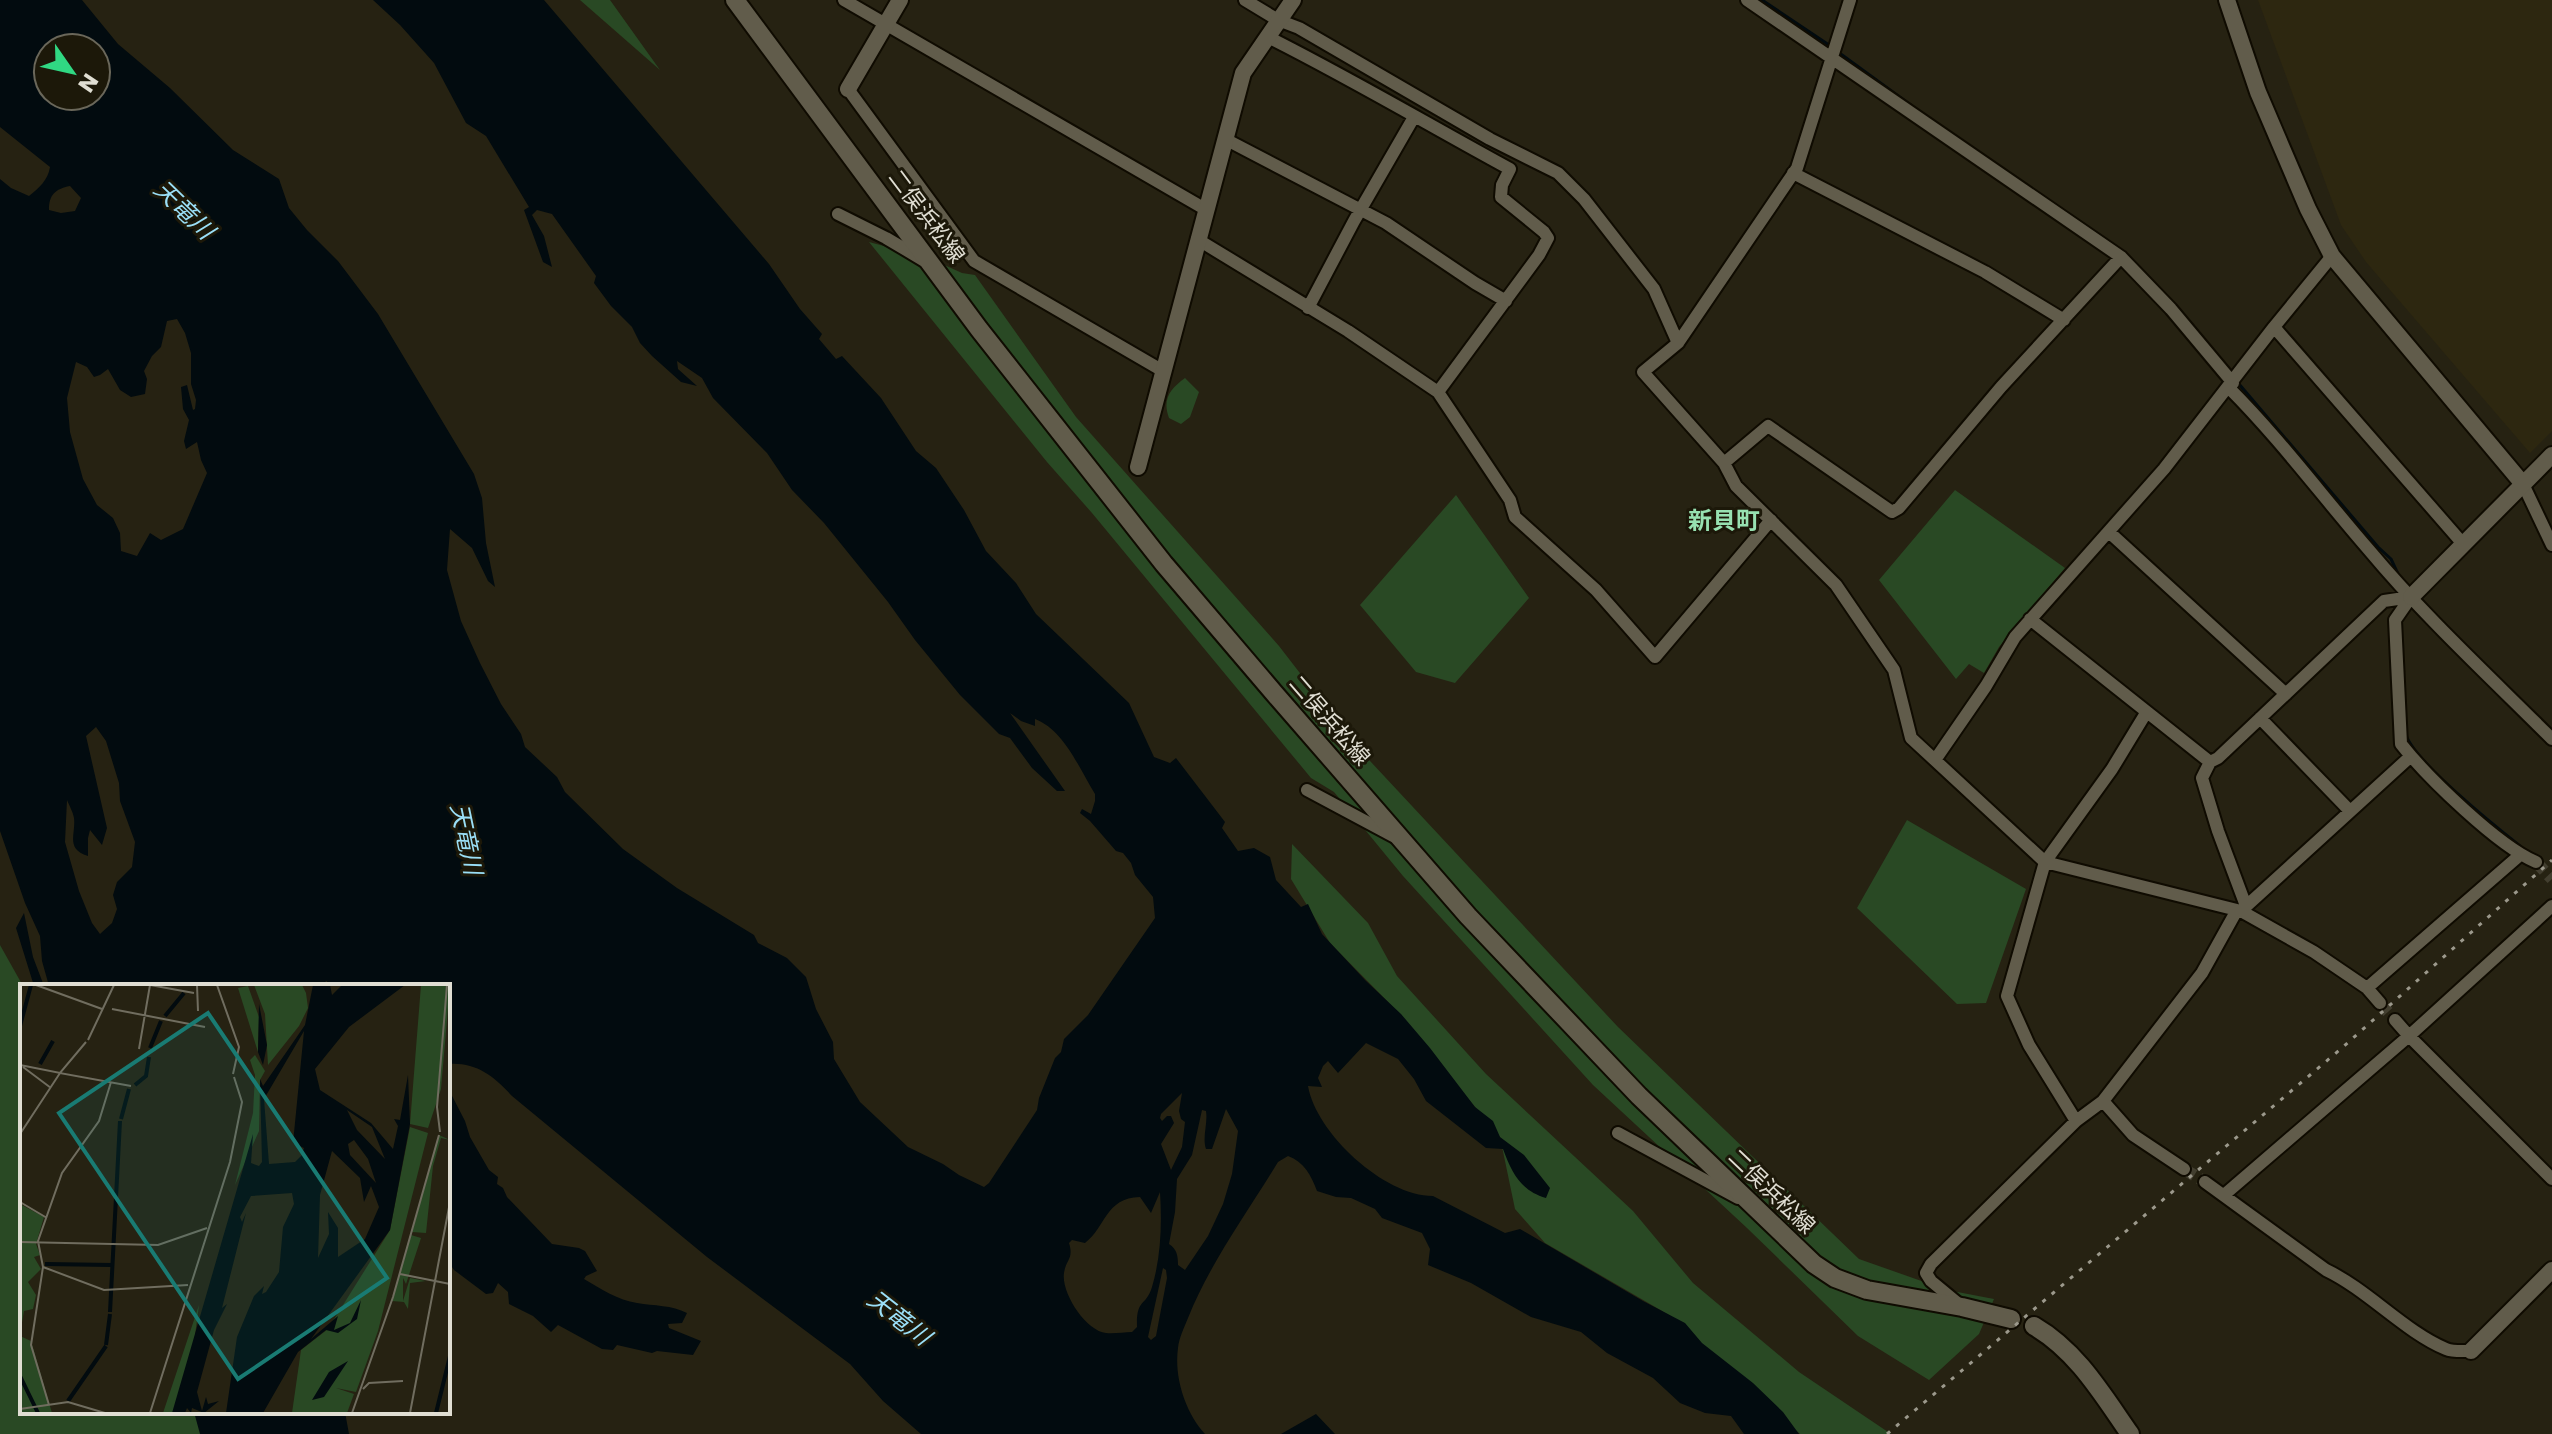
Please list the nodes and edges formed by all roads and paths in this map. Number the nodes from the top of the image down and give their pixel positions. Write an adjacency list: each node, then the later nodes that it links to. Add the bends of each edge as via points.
1 (735, 0): 23 (main road, 二俣浜松線)
2 (844, 0): 10 (street)
3 (900, 0): 10 (street)
4 (1245, 0): 9 (street)
5 (1293, 0): 9 (street)
6 (1747, 0): 12 (street)
7 (1850, 0): 12 (street)
8 (2227, 0): 21 (street, via 2258,92)
9 (1278, 20): 11 (street); 28 (street, via 1558,173 1654,289)
10 (886, 25): 13 (street); 17 (street)
11 (1268, 37): 14 (street); 15 (street, via 1243,73)
12 (1832, 57): 16 (street); 22 (street)
13 (848, 89): 29 (street, via 974,261)
14 (1414, 117): 18 (street); 24 (street, via 1510,169 1501,197 1548,238)
15 (1225, 139): 17 (street); 18 (street)
16 (1793, 173): 26 (street, via 1985,272); 28 (street)
17 (1205, 209): 20 (street)
18 (1361, 209): 24 (street); 25 (street)
19 (838, 214): 23 (street)
20 (1197, 239): 25 (street); 29 (street)
21 (2332, 256): 27 (street); 35 (street)
22 (2121, 257): 26 (street); 30 (street, via 2171,309)
23 (937, 269): 51 (main road, 二俣浜松線, via 1164,564)
24 (1506, 301): 31 (street)
25 (1308, 308): 31 (street)
26 (2064, 320): 33 (street, via 1892,512 1768,426)
27 (2274, 327): 30 (street); 38 (street)
28 (1678, 343): 33 (street, via 1643,372)
29 (1163, 371): 34 (street)
30 (2231, 385): 37 (street); 40 (street)
31 (1438, 392): 36 (street, via 1510,500 1515,517 1596,590 1655,657)
32 (2552, 455): 35 (street)
33 (1724, 463): 36 (street, via 1736,486)
34 (1138, 467)
35 (2523, 484): 38 (street); 39 (street)
36 (1771, 520): 47 (street, via 1836,585 1894,670 1911,738)
37 (2109, 532): 41 (street); 42 (street)
38 (2464, 545): 40 (street)
39 (2552, 545)
40 (2411, 597): 42 (street, via 2384,601); 45 (street); 46 (street, via 2395,620 2401,744)
41 (2030, 619): 43 (street); 47 (street)
42 (2286, 694): 44 (street)
43 (2146, 713): 48 (street); 53 (street)
44 (2260, 718): 48 (street); 50 (street)
45 (2552, 739)
46 (2411, 756): 50 (street); 52 (street)
47 (1935, 760): 53 (street)
48 (2210, 762): 56 (street, via 2202,778)
49 (1307, 790): 51 (street)
50 (2350, 811): 56 (street)
51 (1405, 842): 68 (main road, 二俣浜松線, via 1639,1096)
52 (2520, 855): 54 (street); 57 (street)
53 (2045, 862): 56 (street); 62 (street, via 2007,996 2029,1045)
54 (2536, 862)
55 (2552, 906): 60 (street)
56 (2242, 909): 57 (street); 61 (street, via 2202,973)
57 (2367, 988): 58 (street)
58 (2380, 1003)
59 (2395, 1020): 60 (street)
60 (2409, 1036): 65 (street); 67 (street)
61 (2103, 1101): 62 (street); 64 (street, via 2133,1135)
62 (2076, 1121): 70 (street, via 1931,1264 1926,1273 1931,1281)
63 (1618, 1133): 68 (street)
64 (2184, 1169)
65 (2552, 1179)
66 (2205, 1182): 67 (street)
67 (2224, 1195): 73 (street, via 2425,1337 2449,1350)
68 (1749, 1204): 70 (main road, 二俣浜松線, via 1835,1278 1867,1290)
69 (2552, 1270): 73 (street)
70 (1962, 1307): 71 (main road, 二俣浜松線)
71 (2011, 1319)
72 (2034, 1326): 74 (main road, via 2081,1364)
73 (2471, 1351)
74 (2130, 1434)

